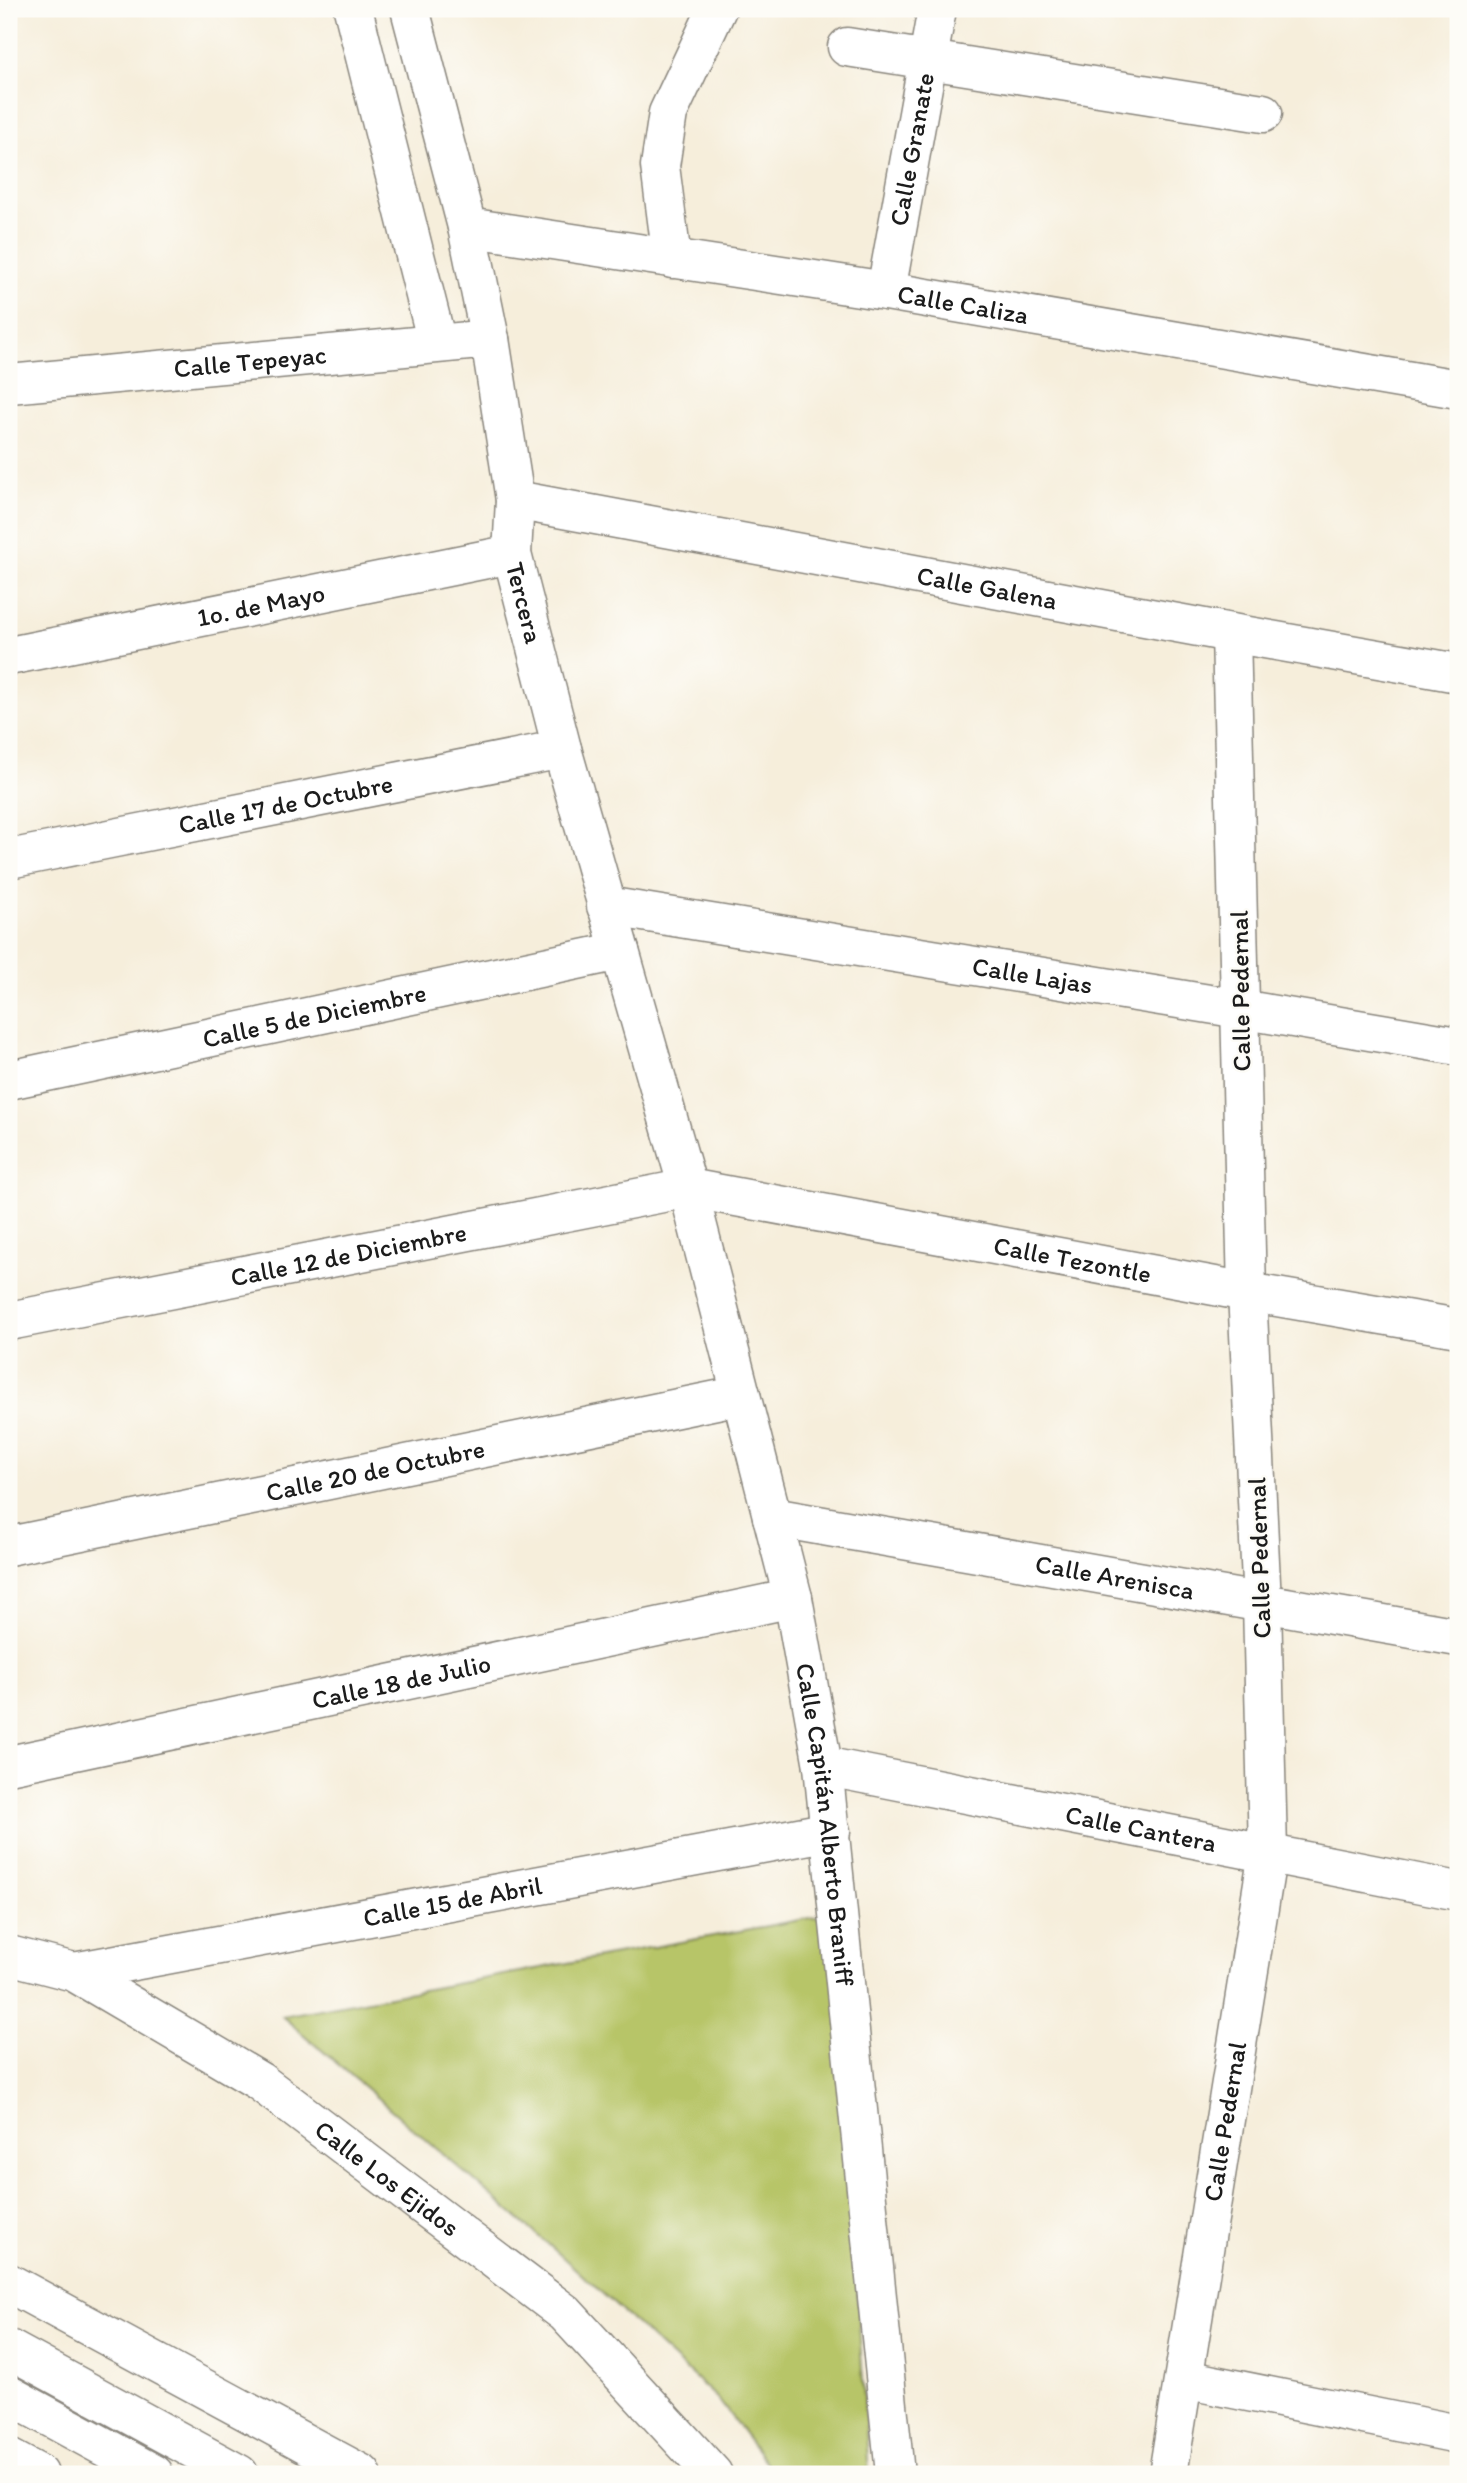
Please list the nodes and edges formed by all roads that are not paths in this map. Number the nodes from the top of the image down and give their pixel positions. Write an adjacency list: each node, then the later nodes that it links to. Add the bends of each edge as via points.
1 (352, 9): 12 (street)
2 (410, 9): 8 (street, Tercera)
3 (717, 9): 9 (street, via 668,113 660,166)
4 (937, 9): 6 (street, Calle Granate)
5 (848, 47): 6 (street)
6 (927, 61): 7 (street); 10 (street, Calle Granate)
7 (1263, 113)
8 (467, 227): 9 (street, Calle Caliza); 11 (street, Tercera)
9 (672, 259): 10 (street, Calle Caliza)
10 (886, 291): 14 (street, Calle Caliza)
11 (490, 339): 12 (street, Calle Tepeyac); 15 (street, Tercera)
12 (436, 343): 13 (street, Calle Tepeyac)
13 (9, 384)
14 (1458, 389)
15 (515, 500): 16 (street, Tercera); 17 (street, Calle Galena)
16 (512, 554): 18 (street, 1o. de Mayo); 20 (street, Tercera)
17 (1231, 633): 19 (street, Calle Galena); 24 (street, Calle Pedernal)
18 (9, 656)
19 (1458, 673)
20 (562, 748): 21 (street, Calle 17 de Octubre); 22 (street, Tercera)
21 (9, 859)
22 (606, 906): 23 (street, Tercera); 24 (street, Calle Lajas)
23 (620, 951): 26 (street, Calle 5 de Diciembre); 27 (street, Tercera)
24 (1240, 1009): 25 (street, Calle Lajas); 28 (street, Calle Pedernal)
25 (1458, 1046)
26 (9, 1080)
27 (688, 1188): 28 (street, Calle Tezontle); 29 (street, Calle 12 de Diciembre); 31 (street, Calle Capitán Alberto Braniff)
28 (1247, 1292): 30 (street, Calle Tezontle); 35 (street, Calle Pedernal)
29 (9, 1321)
30 (1458, 1328)
31 (741, 1395): 32 (street, Calle Capitán Alberto Braniff); 33 (street, Calle 20 de Octubre)
32 (772, 1517): 34 (street, Calle Capitán Alberto Braniff); 35 (street, Calle Arenisca)
33 (9, 1546)
34 (793, 1598): 37 (street, Calle 18 de Julio); 38 (street, Calle Capitán Alberto Braniff)
35 (1262, 1603): 36 (street, Calle Arenisca); 40 (street, Calle Pedernal)
36 (1458, 1637)
37 (9, 1765)
38 (823, 1766): 39 (street, Calle Capitán Alberto Braniff); 40 (street, Calle Cantera)
39 (831, 1831): 43 (street, Calle 15 de Abril); 55 (street, Calle Capitán Alberto Braniff)
40 (1268, 1852): 41 (street, Calle Cantera); 46 (street, Calle Pedernal)
41 (1458, 1891)
42 (9, 1955): 43 (street, Calle Los Ejidos)
43 (74, 1972): 54 (street, Calle Los Ejidos, via 259,2081 565,2313)
44 (9, 2283): 53 (street)
45 (9, 2349): 52 (street)
46 (1184, 2379): 48 (street); 56 (street, Calle Pedernal)
47 (9, 2395): 51 (street)
48 (1458, 2434)
49 (9, 2458): 50 (street)
50 (39, 2474)
51 (154, 2474)
52 (239, 2474)
53 (362, 2474)
54 (713, 2474)
55 (895, 2474)
56 (1168, 2474)

